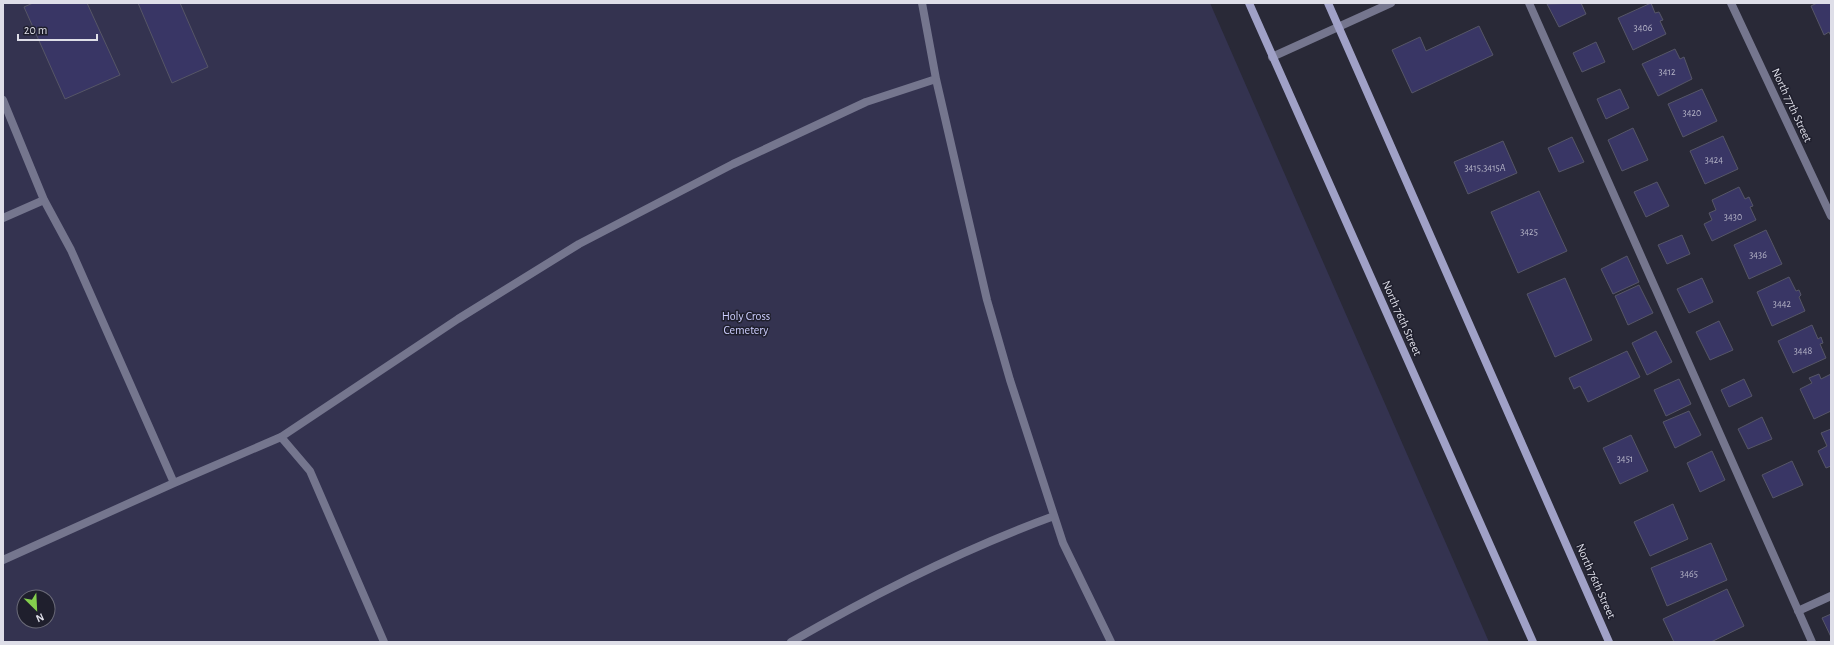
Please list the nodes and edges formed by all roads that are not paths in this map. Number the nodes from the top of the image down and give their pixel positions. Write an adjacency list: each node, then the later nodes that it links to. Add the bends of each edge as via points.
1 (922, 3): 9 (street)
2 (1249, 3): 8 (main road, North 76th Street)
3 (1328, 3): 7 (main road, North 76th Street)
4 (1391, 3): 7 (street)
5 (1529, 3): 19 (street)
6 (1731, 3): 12 (street, North 77th Street)
7 (1338, 26): 8 (street); 24 (main road, North 76th Street)
8 (1272, 57): 23 (main road, North 76th Street)
9 (936, 79): 14 (street, via 866,102 733,164 579,244 458,319); 16 (street, via 987,300)
10 (3, 100): 11 (street)
11 (44, 200): 13 (street); 15 (street, via 71,250)
12 (1831, 216)
13 (3, 218)
14 (281, 437): 15 (street); 20 (street, via 310,471)
15 (174, 482): 17 (street)
16 (1054, 516): 21 (street, via 1007,533 857,605); 22 (street, via 1063,543)
17 (3, 560)
18 (1831, 596): 19 (street)
19 (1798, 611): 25 (street)
20 (384, 642)
21 (791, 642)
22 (1110, 642)
23 (1533, 642)
24 (1610, 642)
25 (1812, 642)

